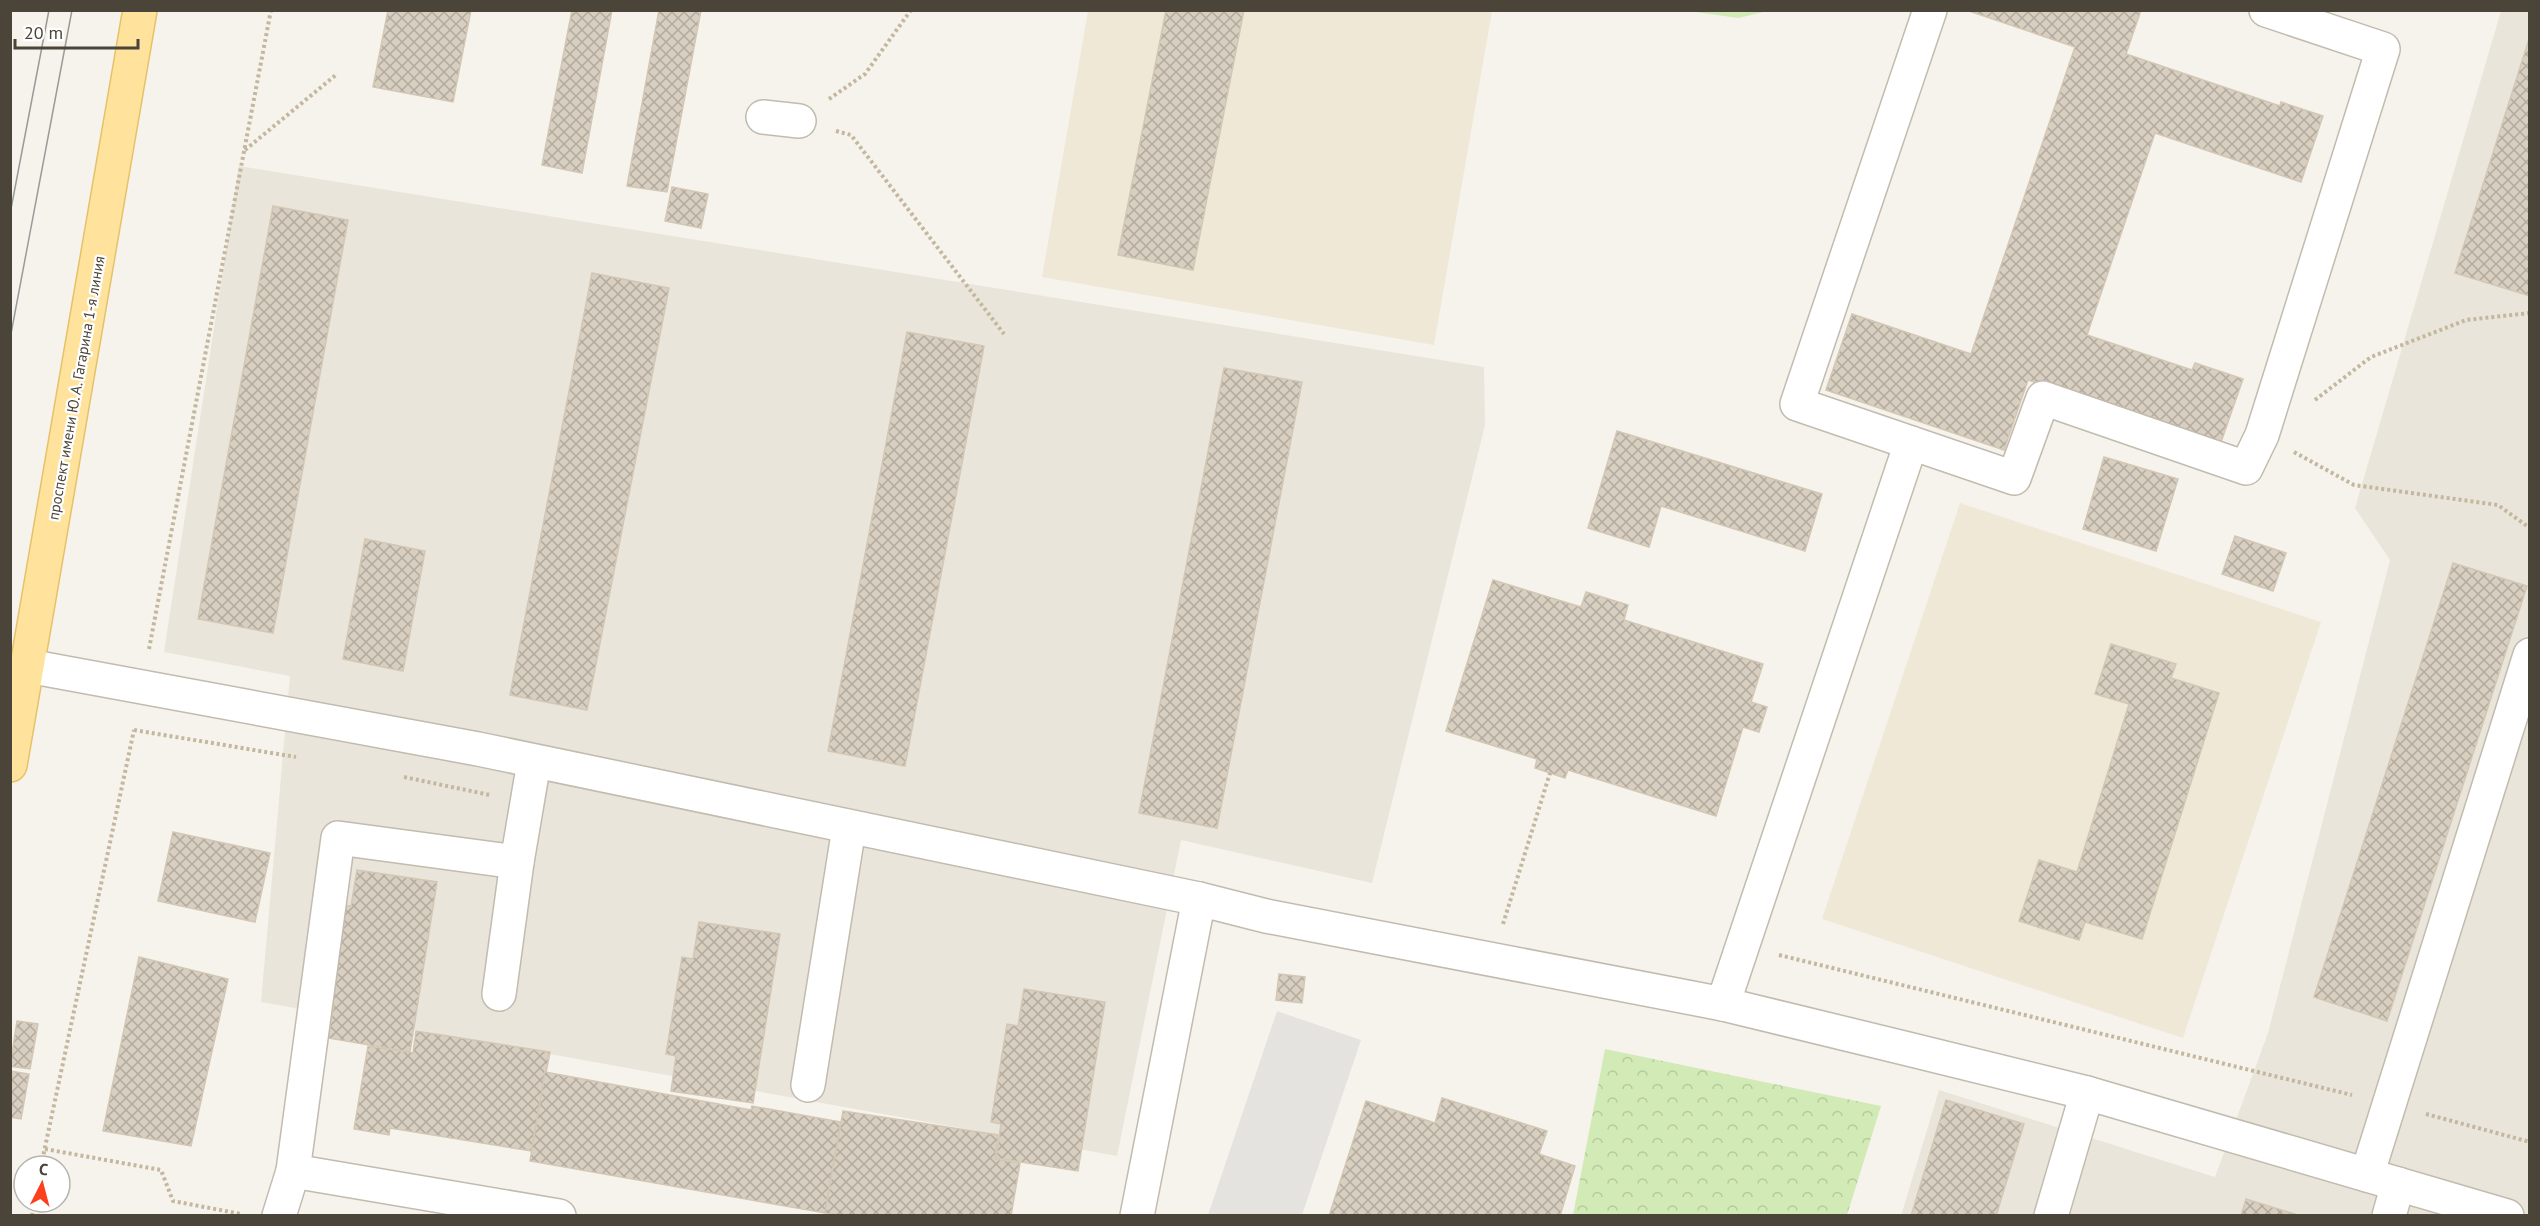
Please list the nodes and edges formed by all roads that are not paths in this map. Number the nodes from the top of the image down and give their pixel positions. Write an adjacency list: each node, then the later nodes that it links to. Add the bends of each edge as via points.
1 (140, 10): 8 (main road, проспект имени Ю. А. Гагарина 1-я линия)
2 (1930, 10): 6 (street, via 1797,404)
3 (2266, 10): 6 (street, via 2383,49 2262,435 2247,468 2043,398 2014,478)
4 (763, 117): 5 (street)
5 (799, 121)
6 (1911, 443): 15 (street)
7 (2529, 655): 19 (street, via 2389,1104)
8 (28, 666): 9 (street); 10 (main road, проспект имени Ю. А. Гагарина 1-я линия)
9 (534, 762): 11 (street); 12 (street)
10 (10, 765)
11 (849, 828): 13 (street); 16 (street)
12 (517, 862): 14 (street); 18 (street, via 338,838)
13 (1199, 899): 15 (street, via 1266,916); 22 (street)
14 (499, 994)
15 (1723, 1004): 17 (street)
16 (808, 1085)
17 (2087, 1093): 19 (street); 23 (street)
18 (293, 1171): 20 (street); 21 (street)
19 (2382, 1179): 24 (street); 25 (street)
20 (279, 1215)
21 (559, 1215)
22 (1137, 1215)
23 (2051, 1215)
24 (2389, 1215)
25 (2507, 1215)

